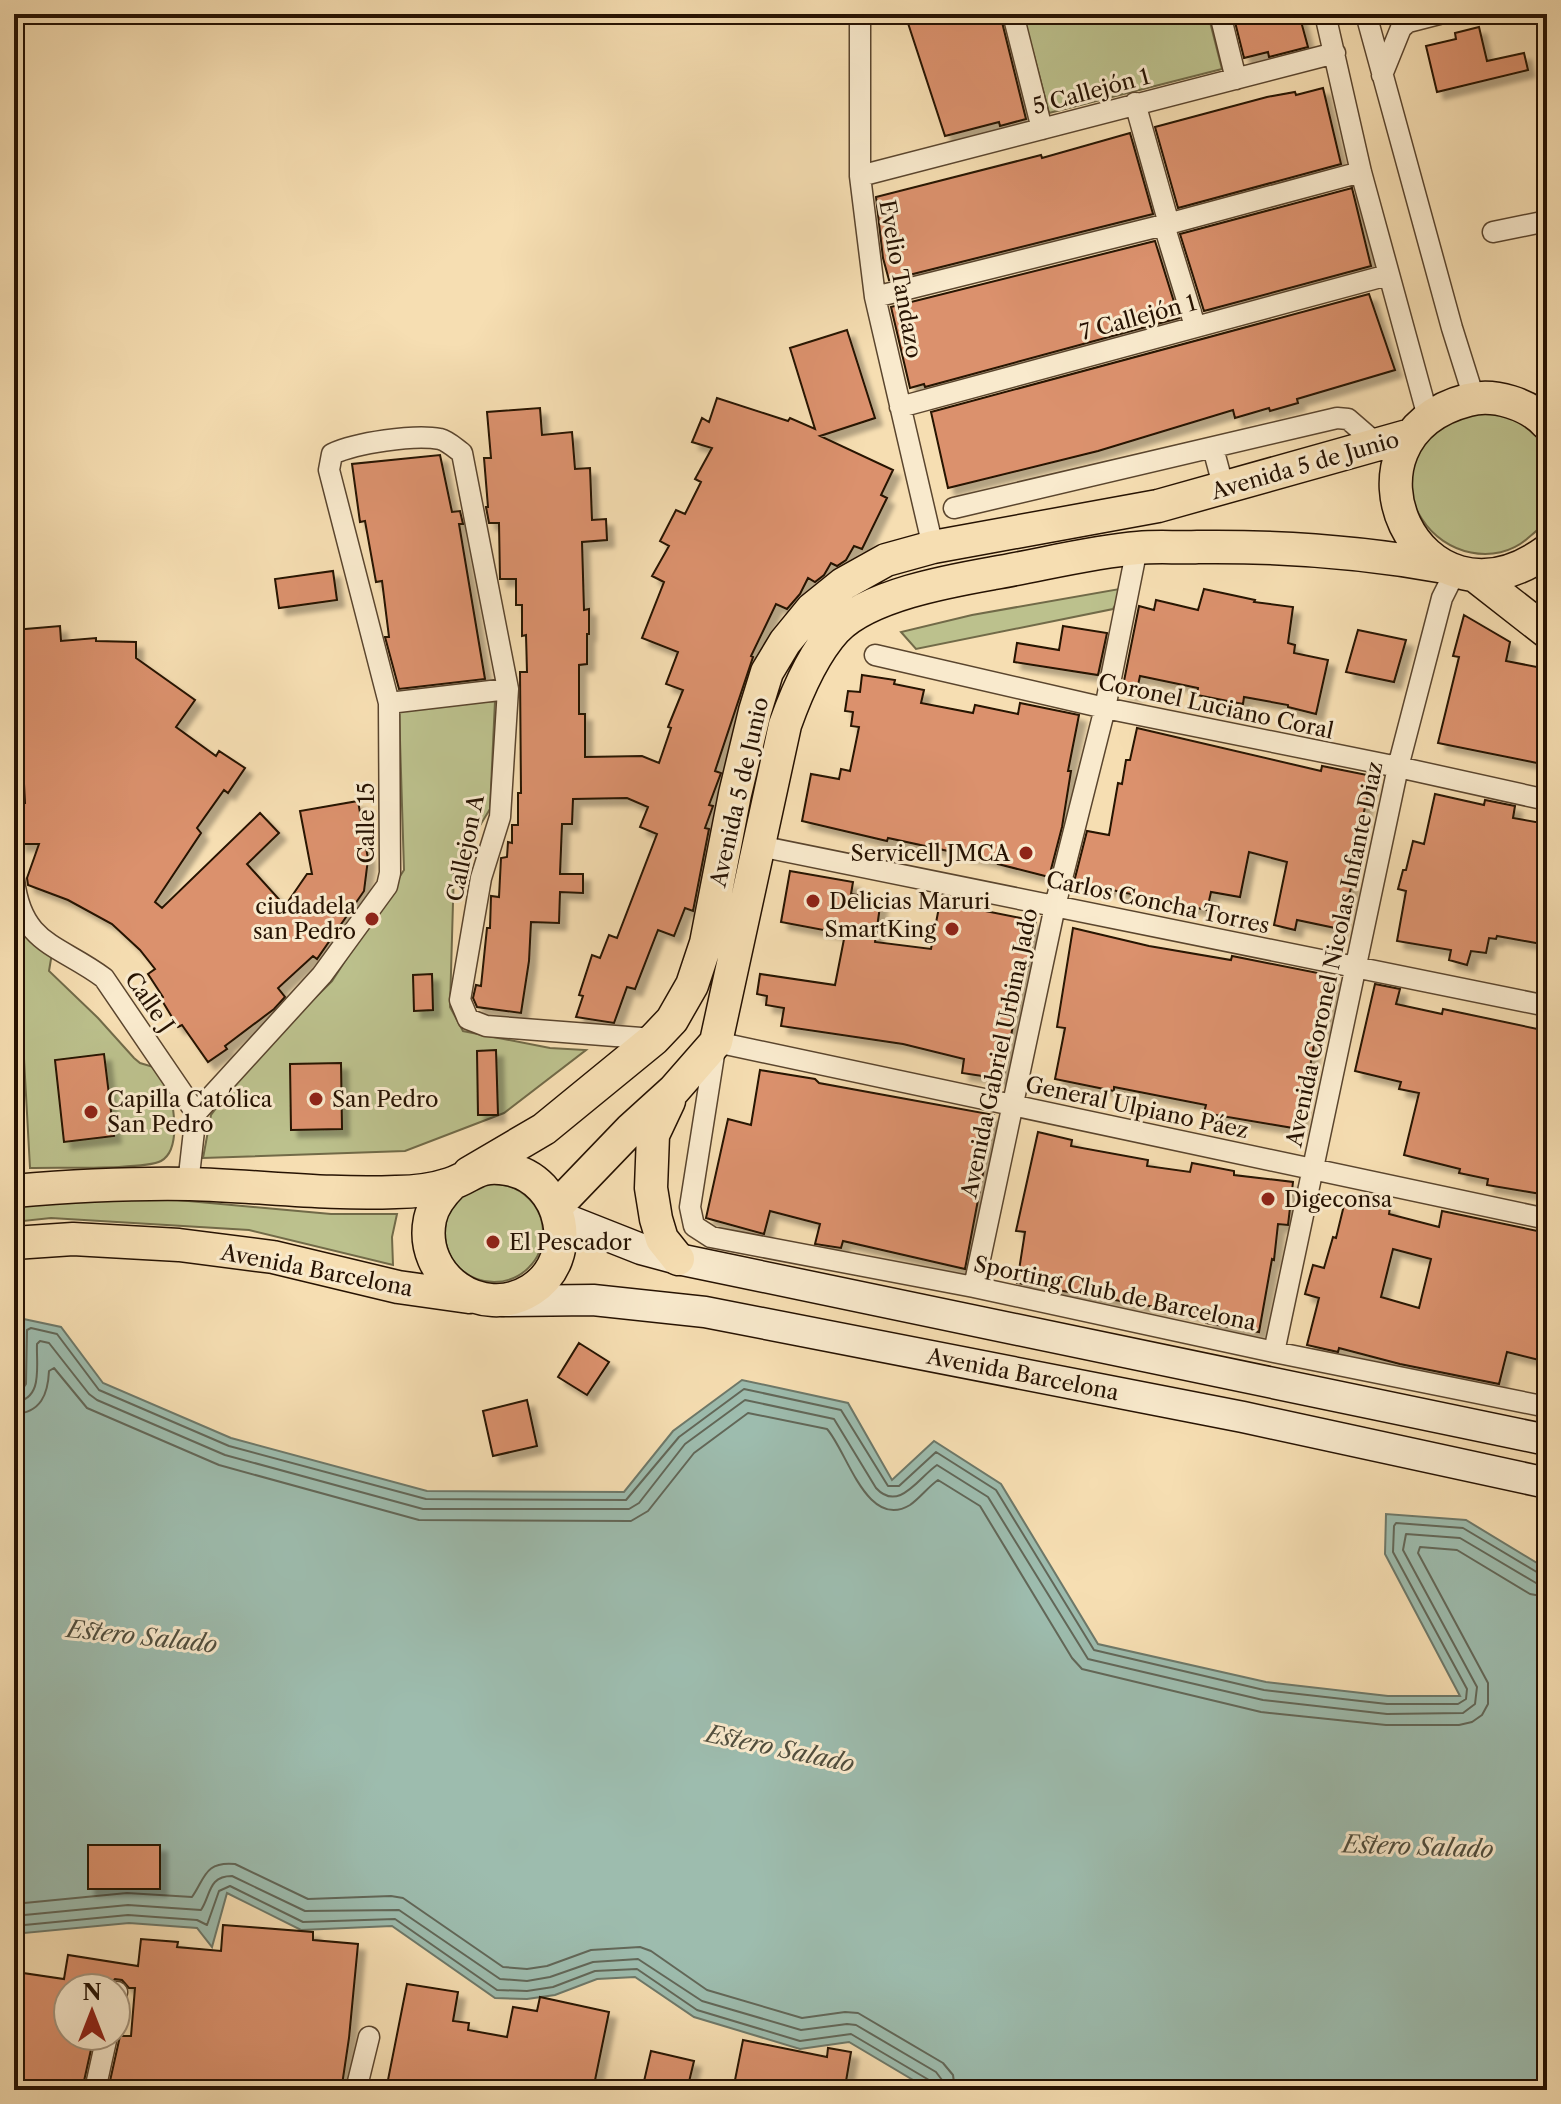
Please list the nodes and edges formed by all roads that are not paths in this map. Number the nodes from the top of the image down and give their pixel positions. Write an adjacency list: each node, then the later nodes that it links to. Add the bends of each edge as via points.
1 (860, 14): 13 (street, Evelio Tandazo)
2 (1014, 14): 11 (street)
3 (1220, 14): 9 (street)
4 (1325, 14): 7 (street)
5 (1366, 14): 8 (street)
6 (1439, 14): 8 (street, via 1401,28)
7 (1335, 53): 9 (street, 5 Callejón 1); 12 (street)
8 (1382, 75): 20 (street)
9 (1236, 79): 10 (street, 5 Callejón 1)
10 (1135, 103): 11 (street, 5 Callejón 1); 15 (street)
11 (1042, 129): 13 (street, 5 Callejón 1)
12 (1361, 172): 15 (street); 17 (street)
13 (860, 176): 18 (street, Evelio Tandazo)
14 (1547, 221): 16 (street)
15 (1166, 225): 18 (street); 19 (street)
16 (1493, 232)
17 (1388, 275): 19 (street, 7 Callejón 1); 24 (street)
18 (875, 297): 22 (street, Evelio Tandazo)
19 (1195, 326): 22 (street, 7 Callejón 1)
20 (1474, 398): 21 (main road); 24 (main road, Avenida 5 de Junio, via 1450,405)
21 (1533, 404): 23 (main road)
22 (900, 407): 30 (street, Evelio Tandazo)
23 (1547, 424)
24 (1420, 426): 25 (main road, Avenida 5 de Junio); 33 (main road, via 1400,458 1395,483 1398,509 1407,533 1424,552)
25 (1378, 445): 26 (street, via 1348,419 1337,418); 28 (main road, Avenida 5 de Junio)
26 (1213, 448): 28 (street); 29 (street)
27 (462, 453): 36 (street, Callejon A); 37 (street, Calle 15, via 445,440 425,437 332,454 329,470)
28 (1224, 489): 30 (main road, Avenida 5 de Junio)
29 (954, 508)
30 (933, 547): 46 (main road, Avenida 5 de Junio, via 886,560 843,584 812,609 767,672 735,794 706,943 692,985)
31 (1137, 548): 33 (main road, Avenida 5 de Junio, via 1242,547 1388,557); 38 (street, Avenida Gabriel Urbina Jado); 41 (main road, Avenida 5 de Junio, via 943,582 875,605 836,630 790,710)
32 (1547, 551): 33 (main road, via 1501,575)
33 (1459, 571): 34 (main road, Avenida 5 de Junio); 39 (street, Avenida Coronel Nicolas Infante Diaz, via 1442,598)
34 (1547, 632)
35 (875, 655): 38 (street, Coronel Luciano Coral)
36 (508, 689): 37 (street); 46 (street, Callejon A, via 500,817 481,878 460,1000 468,1019 486,1026)
37 (389, 703): 50 (street, Calle 15, via 387,886 322,975)
38 (1105, 708): 39 (street, Coronel Luciano Coral); 43 (street, Avenida Gabriel Urbina Jado)
39 (1398, 767): 40 (street, Coronel Luciano Coral); 44 (street, Avenida Coronel Nicolas Infante Diaz)
40 (1547, 800)
41 (759, 846): 43 (street, Carlos Concha Torres); 47 (main road, Avenida 5 de Junio)
42 (14, 880): 50 (street, Calle J, via 26,922 42,940 104,978)
43 (1055, 906): 44 (street, Carlos Concha Torres); 49 (street, Avenida Gabriel Urbina Jado)
44 (1355, 967): 45 (street, Carlos Concha Torres); 51 (street, Avenida Coronel Nicolas Infante Diaz)
45 (1547, 1006)
46 (654, 1039): 52 (main road, Avenida 5 de Junio, via 544,1129)
47 (716, 1042): 48 (main road, Avenida 5 de Junio); 49 (street, General Ulpiano Páez); 59 (street, Sporting Club de Barcelona, via 690,1207 694,1226 711,1237)
48 (674, 1090): 55 (main road, Avenida 5 de Junio, via 631,1129); 58 (main road, via 653,1135 651,1188 662,1239)
49 (1013, 1105): 51 (street, General Ulpiano Páez); 59 (street, Avenida Gabriel Urbina Jado)
50 (196, 1113): 53 (street)
51 (1313, 1169): 56 (street, General Ulpiano Páez); 61 (street, Avenida Coronel Nicolas Infante Diaz)
52 (460, 1178): 53 (main road, via 399,1192); 55 (main road, via 489,1168 519,1173 545,1190); 60 (main road, via 438,1199 430,1218 432,1258 458,1289)
53 (188, 1184): 54 (main road)
54 (14, 1191)
55 (558, 1212): 58 (main road, Avenida Barcelona, via 641,1249); 60 (main road, via 562,1237 548,1275 515,1298)
56 (1547, 1219)
57 (14, 1243): 60 (main road, Avenida Barcelona, via 73,1239 179,1245 273,1257 398,1287)
58 (678, 1259): 63 (main road, Avenida Barcelona)
59 (974, 1287): 61 (street, Sporting Club de Barcelona)
60 (485, 1299): 64 (main road, Avenida Barcelona, via 593,1300 705,1312 1243,1417)
61 (1274, 1352): 62 (street, Sporting Club de Barcelona)
62 (1547, 1407)
63 (1547, 1440)
64 (1547, 1483)
65 (369, 2037): 68 (street)
66 (103, 2052): 67 (street)
67 (95, 2090)
68 (356, 2090)

